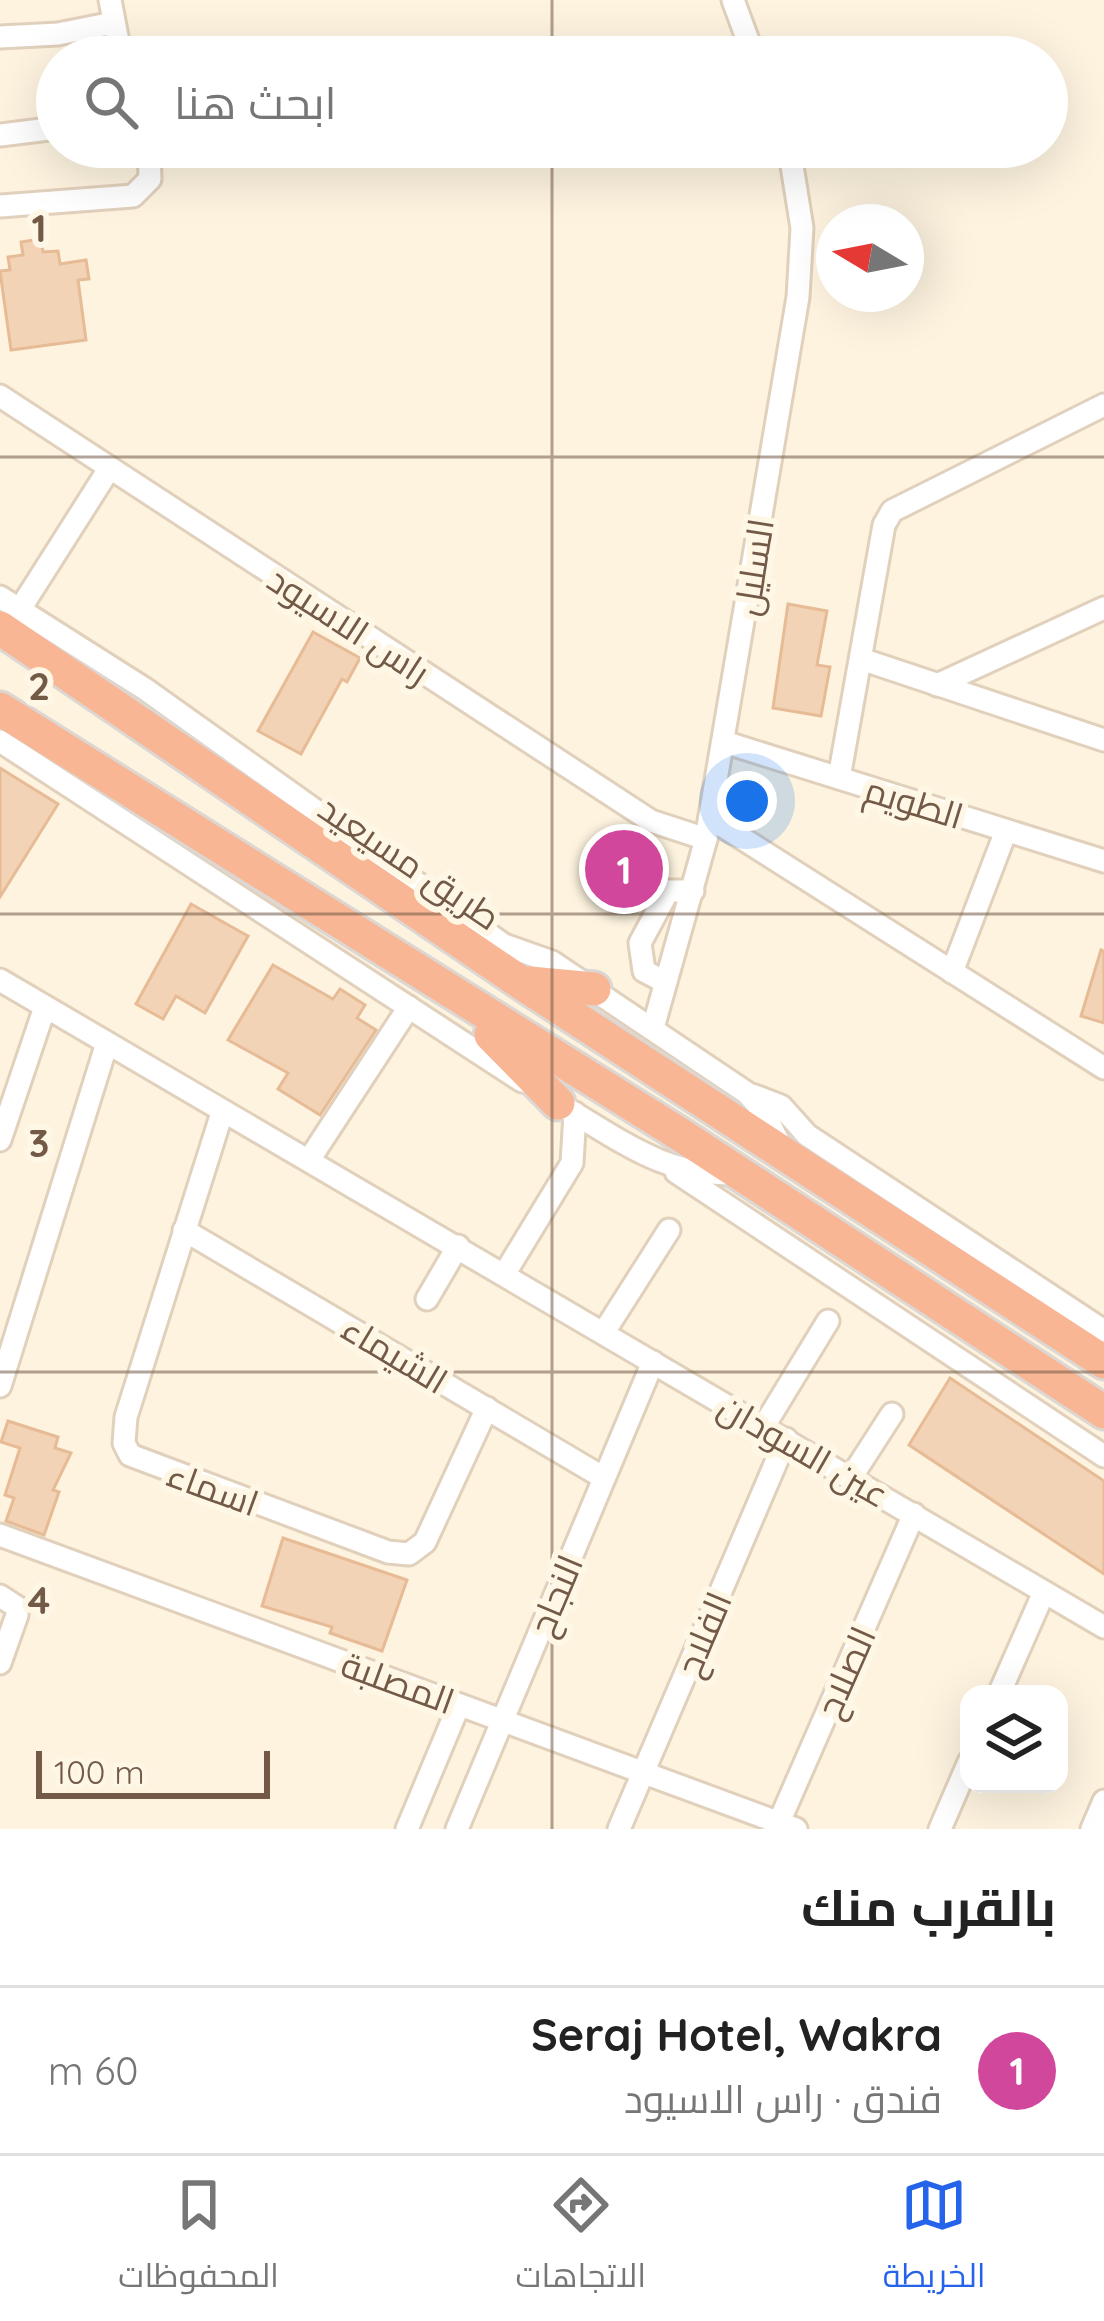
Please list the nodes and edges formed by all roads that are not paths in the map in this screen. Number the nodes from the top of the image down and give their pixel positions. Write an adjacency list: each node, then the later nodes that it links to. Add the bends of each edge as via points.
1 (733, 0): 3 (street)
2 (112, 12): 4 (street, via 58,34)
3 (746, 36)
4 (0, 37)
5 (36, 131): 6 (street)
6 (0, 135)
7 (150, 168): 9 (street, via 133,196)
8 (792, 168): 22 (street, السليل, via 802,254)
9 (0, 206)
10 (2, 400): 12 (street, راس الاسيود)
11 (1104, 405): 16 (street, via 892,511)
12 (110, 469): 14 (street); 24 (street, راس الاسيود, via 651,821)
13 (1104, 608): 17 (street)
14 (13, 613): 19 (highway, طريق مسيعيد, via 39,656); 33 (street, طريق مسيعيد, via 145,689 504,945)
15 (0, 651): 19 (highway)
16 (861, 659): 17 (street); 23 (street)
17 (937, 685): 21 (street)
18 (0, 709): 28 (highway)
19 (147, 732): 31 (highway, طريق مسيعيد)
20 (0, 740): 35 (street)
21 (1104, 740)
22 (724, 742): 23 (street, الطويم); 24 (street, السليل)
23 (839, 778): 25 (street, الطويم)
24 (708, 828): 27 (street, السليل); 29 (street, راس الاسيود)
25 (1006, 831): 26 (street, الطويم); 29 (street)
26 (1104, 861)
27 (693, 891): 32 (street, السليل); 32 (street, via 668,891 640,943 644,970)
28 (367, 938): 40 (highway, via 511,1050); 48 (highway)
29 (952, 972): 38 (street, راس الاسيود)
30 (0, 980): 34 (street, عين السودان)
31 (520, 982): 33 (highway); 44 (highway, طريق مسيعيد)
32 (664, 982): 33 (street); 36 (street, السليل)
33 (606, 997): 36 (street, طريق مسيعيد)
34 (45, 1007): 37 (street, عين السودان); 42 (street)
35 (409, 1007): 40 (street); 45 (street)
36 (653, 1028): 39 (street, طريق مسيعيد)
37 (107, 1043): 41 (street, عين السودان); 59 (street)
38 (1104, 1068)
39 (747, 1093): 44 (street, طريق مسيعيد); 55 (street, طريق مسيعيد, via 781,1106 807,1135)
40 (567, 1108): 43 (street); 46 (street)
41 (222, 1113): 45 (street, عين السودان); 49 (street, اسماء)
42 (0, 1141)
43 (628, 1146): 46 (street, via 597,1146); 47 (street)
44 (783, 1151): 57 (highway, طريق مسيعيد)
45 (309, 1160): 51 (street, عين السودان)
46 (572, 1163): 52 (street)
47 (665, 1165): 48 (street); 65 (street)
48 (739, 1173): 61 (highway)
49 (184, 1229): 60 (street, الشيماء); 60 (street, اسماء, via 123,1429 140,1461 409,1554 424,1542)
50 (669, 1230): 56 (street)
51 (455, 1244): 52 (street, عين السودان); 53 (street)
52 (505, 1273): 56 (street, عين السودان)
53 (424, 1297)
54 (828, 1321): 63 (street)
55 (1104, 1331)
56 (604, 1332): 58 (street, عين السودان)
57 (1104, 1361)
58 (653, 1362): 63 (street, عين السودان); 67 (street, النجاح)
59 (0, 1386)
60 (487, 1408): 67 (street, الشيماء)
61 (1104, 1412)
62 (892, 1414): 66 (street)
63 (764, 1426): 64 (street, عين السودان)
64 (787, 1439): 66 (street, عين السودان); 77 (street, الفلاح)
65 (1104, 1456)
66 (852, 1476): 68 (street, عين السودان)
67 (604, 1478): 76 (street, النجاح)
68 (914, 1514): 70 (street, عين السودان); 80 (street, الصلاح)
69 (0, 1535): 75 (street, المصلبة)
70 (1045, 1592): 72 (street, عين السودان); 74 (street)
71 (0, 1596): 73 (street, via 17,1615)
72 (1104, 1627)
73 (0, 1663)
74 (1003, 1685)
75 (459, 1705): 76 (street, المصلبة); 81 (street)
76 (502, 1721): 77 (street, المصلبة); 82 (street, النجاح)
77 (644, 1773): 80 (street, المصلبة); 83 (street, الفلاح)
78 (960, 1783): 84 (street)
79 (1104, 1801): 85 (street)
80 (784, 1827)
81 (407, 1829)
82 (457, 1829)
83 (619, 1829)
84 (940, 1829)
85 (1092, 1829)

